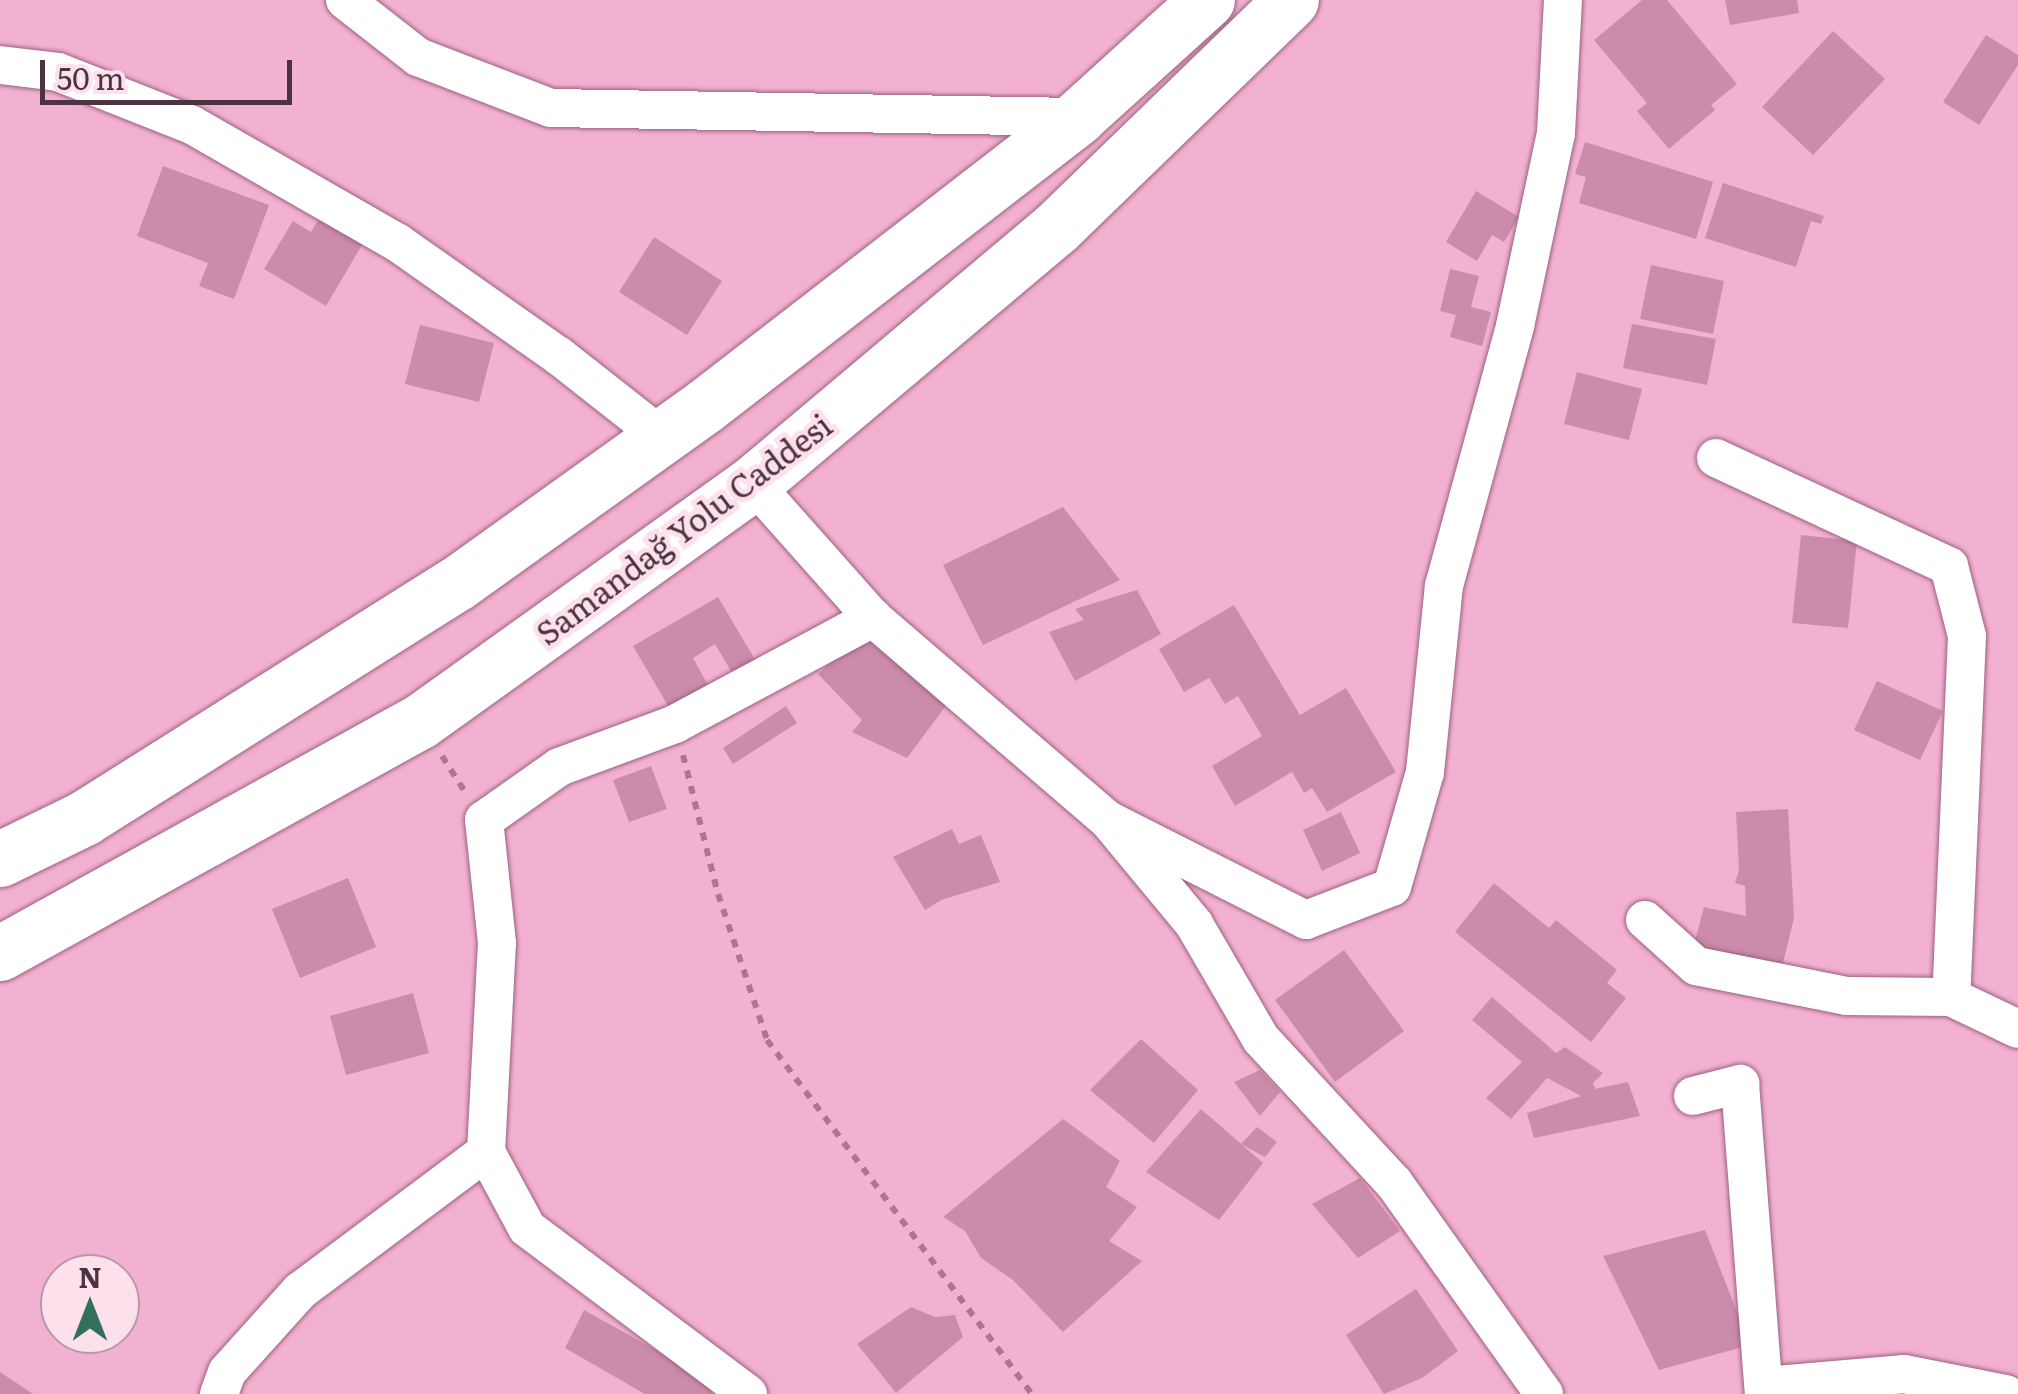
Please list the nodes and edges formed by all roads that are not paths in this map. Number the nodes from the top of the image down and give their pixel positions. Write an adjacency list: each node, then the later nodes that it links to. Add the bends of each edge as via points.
1 (345, 0): 6 (street, via 418,58 551,108)
2 (1563, 0): 11 (street, via 1556,133 1515,326 1444,586 1425,772 1392,887 1306,920)
3 (1284, 7): 9 (highway, Samandağ Yolu Caddesi, via 1056,228)
4 (1189, 18): 6 (highway)
5 (0, 65): 7 (street, via 58,72 192,125 398,243)
6 (1078, 117): 7 (highway)
7 (662, 438): 12 (highway, via 456,584 84,818)
8 (1716, 458): 15 (street, via 1949,566 1967,636)
9 (752, 483): 10 (street); 14 (highway, Samandağ Yolu Caddesi, via 419,722)
10 (872, 618): 11 (street); 18 (street, via 675,724 560,768 484,820 497,944)
11 (1108, 820): 22 (street, via 1194,924 1261,1039 1394,1183)
12 (0, 858)
13 (1645, 920): 15 (street, via 1696,966 1846,996)
14 (0, 953)
15 (1951, 997): 16 (street)
16 (2018, 1030)
17 (1693, 1096): 19 (street, via 1740,1084)
18 (486, 1152): 20 (street, via 300,1292 227,1372); 21 (street, via 527,1228)
19 (1764, 1390): 23 (street, via 1904,1374)
20 (218, 1394)
21 (748, 1394)
22 (1544, 1394)
23 (2006, 1394)

